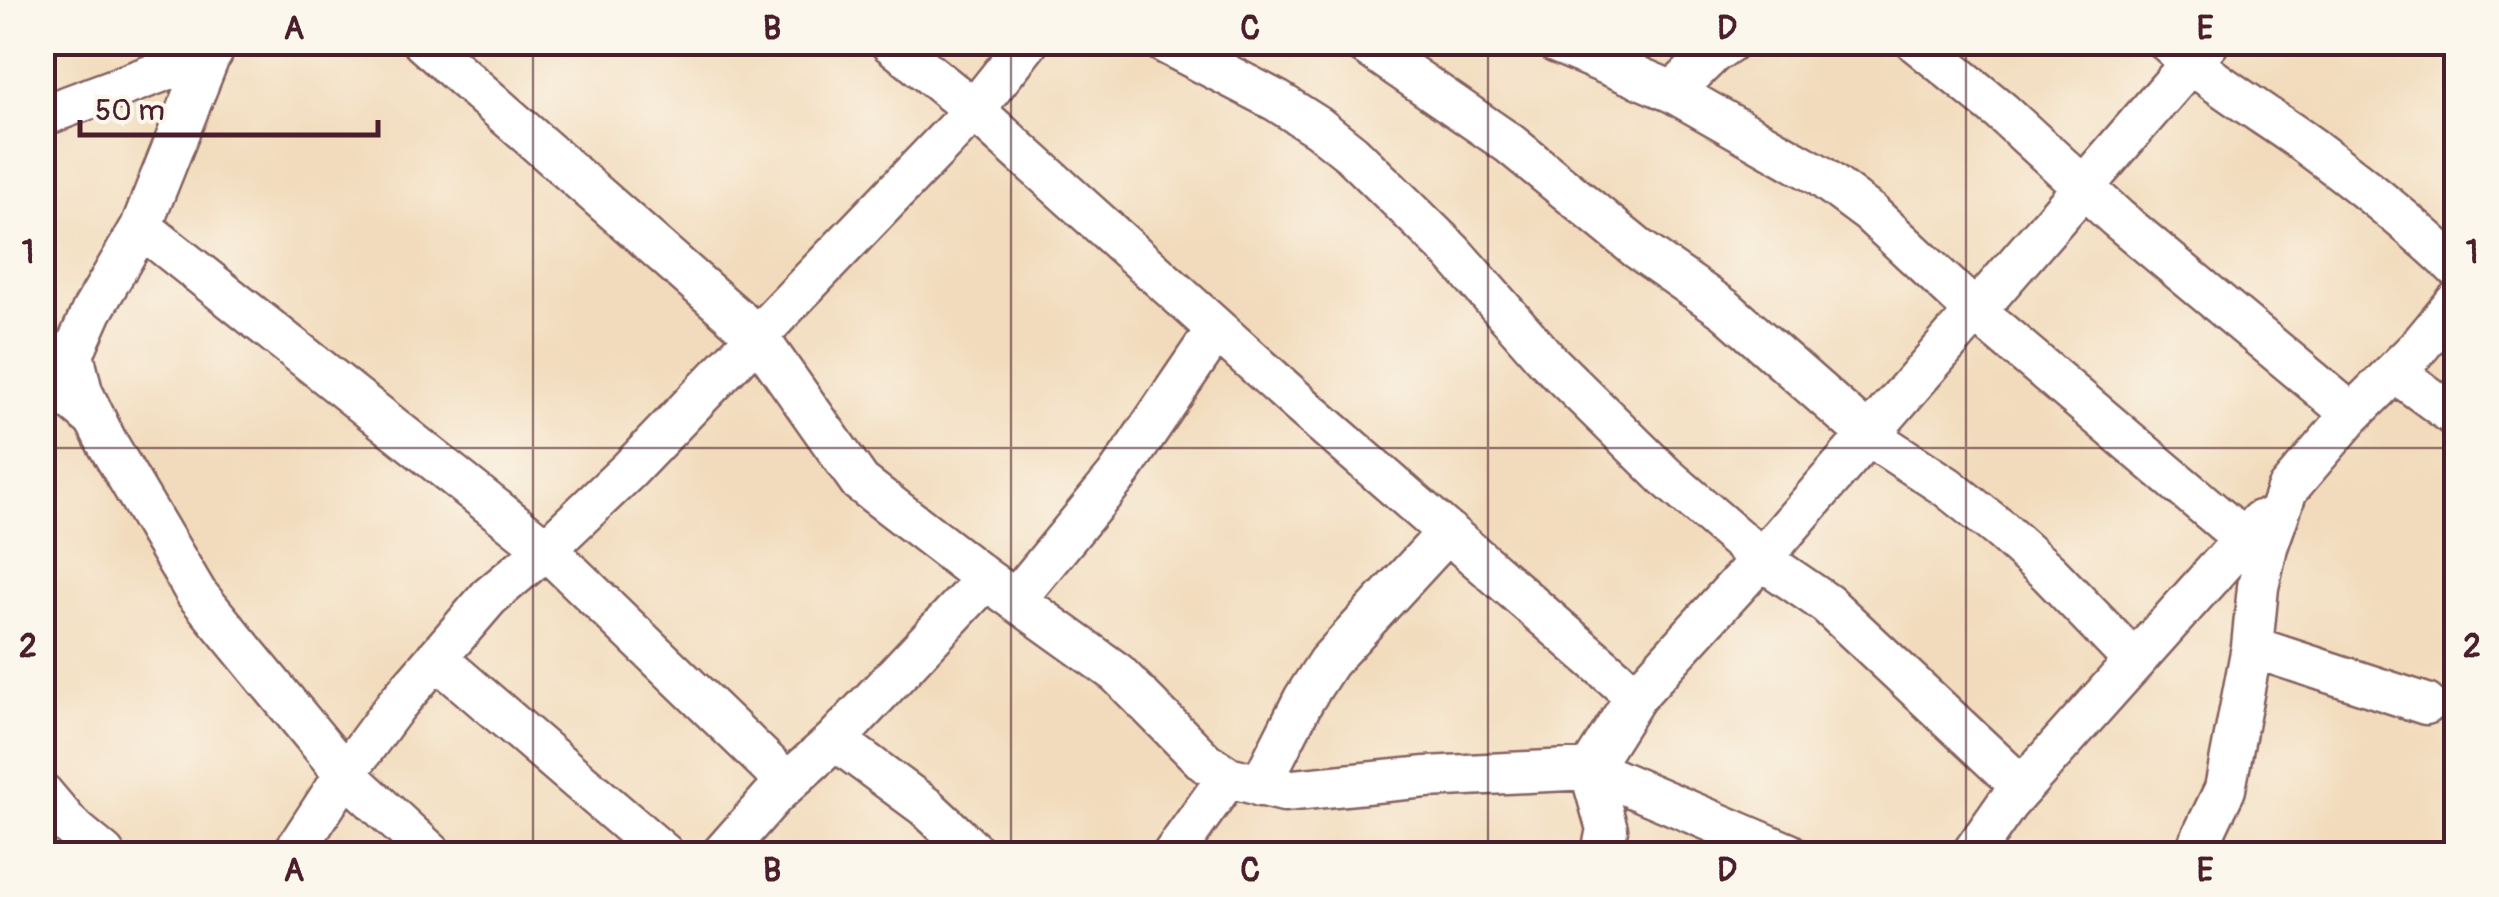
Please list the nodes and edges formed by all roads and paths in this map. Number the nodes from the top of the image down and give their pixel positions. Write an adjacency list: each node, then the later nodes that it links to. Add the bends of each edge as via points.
1 (423, 42): 20 (street)
2 (890, 42): 12 (street)
3 (1028, 42): 12 (street)
4 (1163, 42): 31 (street, via 1277,102 1352,154 1586,399)
5 (1362, 42): 26 (street, via 1510,144 1637,248 1726,310)
6 (1555, 42): 11 (street)
7 (1729, 42): 11 (street)
8 (1916, 42): 14 (street)
9 (214, 48): 13 (street); 15 (street)
10 (2189, 50): 14 (street); 16 (street)
11 (1673, 92): 18 (street, via 1819,175 1870,213)
12 (974, 110): 19 (street); 20 (street)
13 (42, 116)
14 (2083, 185): 18 (street); 23 (street)
15 (140, 228): 25 (street, via 73,354); 30 (street)
16 (2456, 267)
17 (2456, 302): 21 (street)
18 (1974, 311): 26 (street); 29 (street)
19 (1217, 329): 28 (street); 32 (street, via 1117,476)
20 (757, 336): 30 (street); 32 (street, via 860,482)
21 (2395, 372): 23 (street); 24 (street)
22 (42, 375): 25 (street)
23 (2352, 414): 27 (street)
24 (2456, 417)
25 (96, 420): 40 (street, via 196,592)
26 (1868, 435): 31 (street); 35 (street, via 2001,530)
27 (2287, 490): 29 (street); 33 (street, via 2260,573)
28 (1448, 532): 36 (street); 42 (street, via 1328,662)
29 (2244, 539): 35 (street)
30 (546, 549): 34 (street, via 488,597); 41 (street)
31 (1761, 559): 36 (street); 43 (street, via 1827,604)
32 (1000, 590): 38 (street); 42 (street, via 1117,673 1205,762)
33 (2252, 647): 37 (street); 55 (street, via 2225,789)
34 (436, 658): 40 (street); 48 (street)
35 (2134, 662): 43 (street)
36 (1636, 696): 39 (street)
37 (2426, 704)
38 (836, 740): 41 (street); 50 (street, via 926,806)
39 (1590, 769): 42 (street, via 1284,791); 52 (street, via 1607,829); 53 (street)
40 (345, 774): 46 (street); 47 (street)
41 (787, 782): 49 (street)
42 (1244, 782): 51 (street)
43 (2022, 787): 54 (street)
44 (42, 793): 45 (street)
45 (102, 854)
46 (293, 854)
47 (432, 854)
48 (664, 854)
49 (722, 854)
50 (976, 854)
51 (1173, 854)
52 (1602, 854)
53 (1790, 854)
54 (1972, 854)
55 (2194, 854)

